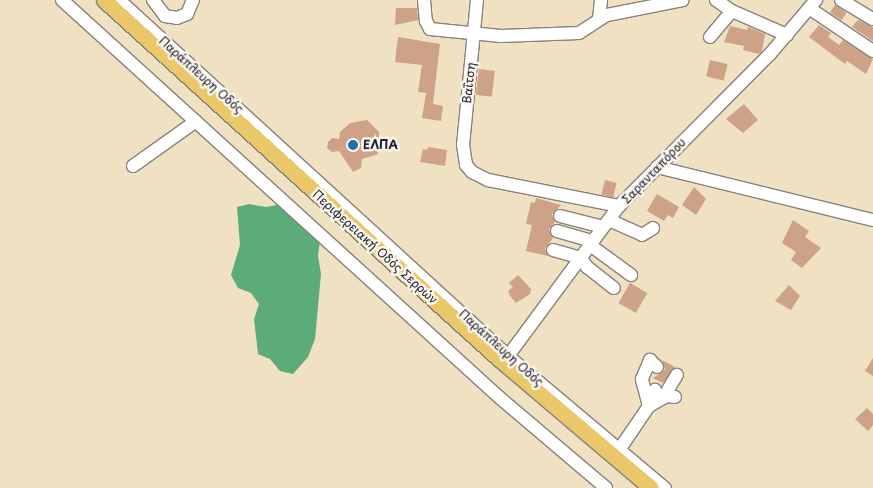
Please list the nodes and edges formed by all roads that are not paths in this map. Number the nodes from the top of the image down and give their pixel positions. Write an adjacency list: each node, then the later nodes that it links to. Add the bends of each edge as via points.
1 (62, 0): 20 (street)
2 (104, 0): 41 (main road, Περιφερειακή Οδός Σερρών, via 498,359)
3 (118, 0): 35 (street, Παράπλευρη Οδός)
4 (152, 0): 5 (street, via 165,16 177,18 187,14)
5 (193, 0)
6 (424, 0): 16 (street, via 430,30)
7 (477, 0): 16 (street, Βαΐτση)
8 (601, 0): 14 (street)
9 (683, 0): 14 (street)
10 (716, 0): 13 (street)
11 (841, 0): 15 (street)
12 (813, 4): 17 (street, Σαρανταπόρου); 19 (street)
13 (732, 11): 17 (street); 18 (street)
14 (599, 19): 16 (street, via 585,30 572,34)
15 (873, 19)
16 (473, 35): 23 (street, Βαΐτση, via 463,145 466,165 488,180)
17 (787, 35): 22 (street, Σαρανταπόρου)
18 (710, 37)
19 (873, 51)
20 (196, 121): 21 (street); 40 (street, via 500,398)
21 (133, 166)
22 (657, 168): 23 (street, Σαρανταπόρου); 25 (street)
23 (613, 205): 26 (street, Σαρανταπόρου)
24 (560, 216): 26 (street)
25 (873, 220)
26 (606, 224): 27 (street, via 642,235); 29 (street, Σαρανταπόρου)
27 (652, 228)
28 (557, 231): 29 (street)
29 (594, 246): 31 (street, Σαρανταπόρου); 32 (street); 33 (street)
30 (553, 250): 31 (street)
31 (581, 258): 32 (street); 35 (street, Σαρανταπόρου)
32 (596, 274): 34 (street)
33 (631, 275)
34 (614, 288)
35 (508, 356): 39 (street, Παράπλευρη Οδός)
36 (657, 367): 38 (street, via 650,360 642,379)
37 (677, 375): 38 (street, via 664,395)
38 (649, 405): 39 (street)
39 (619, 450): 42 (street, Παράπλευρη Οδός)
40 (606, 488)
41 (651, 488)
42 (666, 488)

